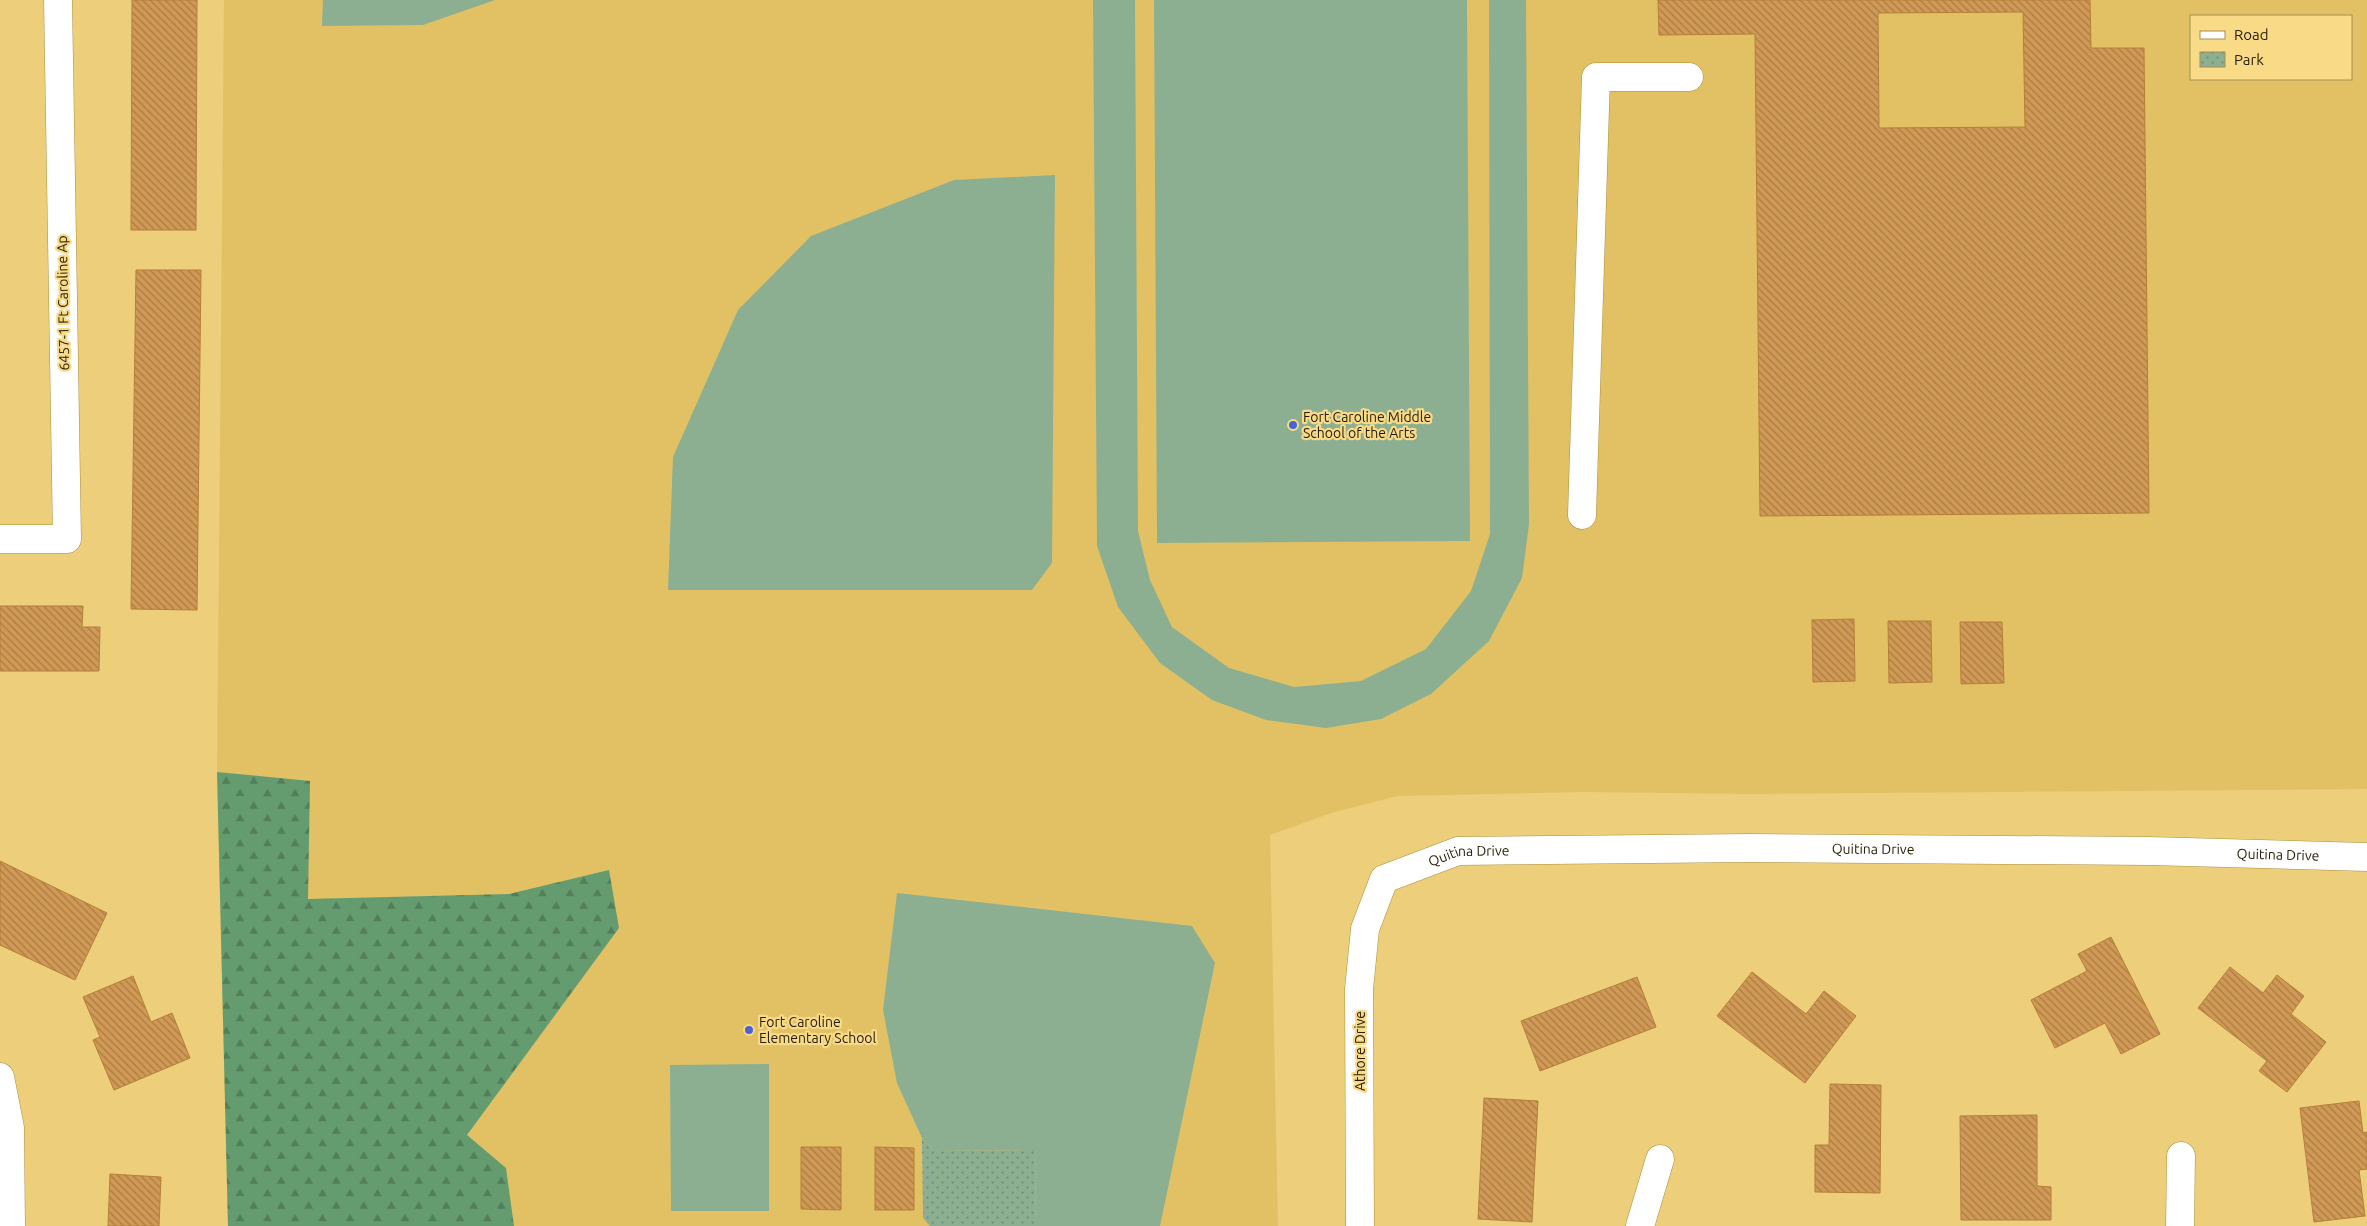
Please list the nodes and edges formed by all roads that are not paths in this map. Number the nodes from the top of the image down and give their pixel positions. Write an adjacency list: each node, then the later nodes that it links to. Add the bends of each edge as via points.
1 (58, 0): 4 (street, 6457-1 Ft Caroline Ap, via 66,539)
2 (1689, 77): 3 (street, via 1596,77)
3 (1582, 515)
4 (0, 539)
5 (2367, 858): 6 (street, Quitina Drive, via 2149,851 1750,848 1458,851)
6 (1384, 880): 11 (street, Athore Drive, via 1365,929 1360,989)
7 (0, 1077): 10 (street, via 10,1128)
8 (2181, 1156): 13 (street)
9 (1660, 1159): 12 (street)
10 (11, 1226)
11 (1360, 1226)
12 (1640, 1226)
13 (2180, 1226)

